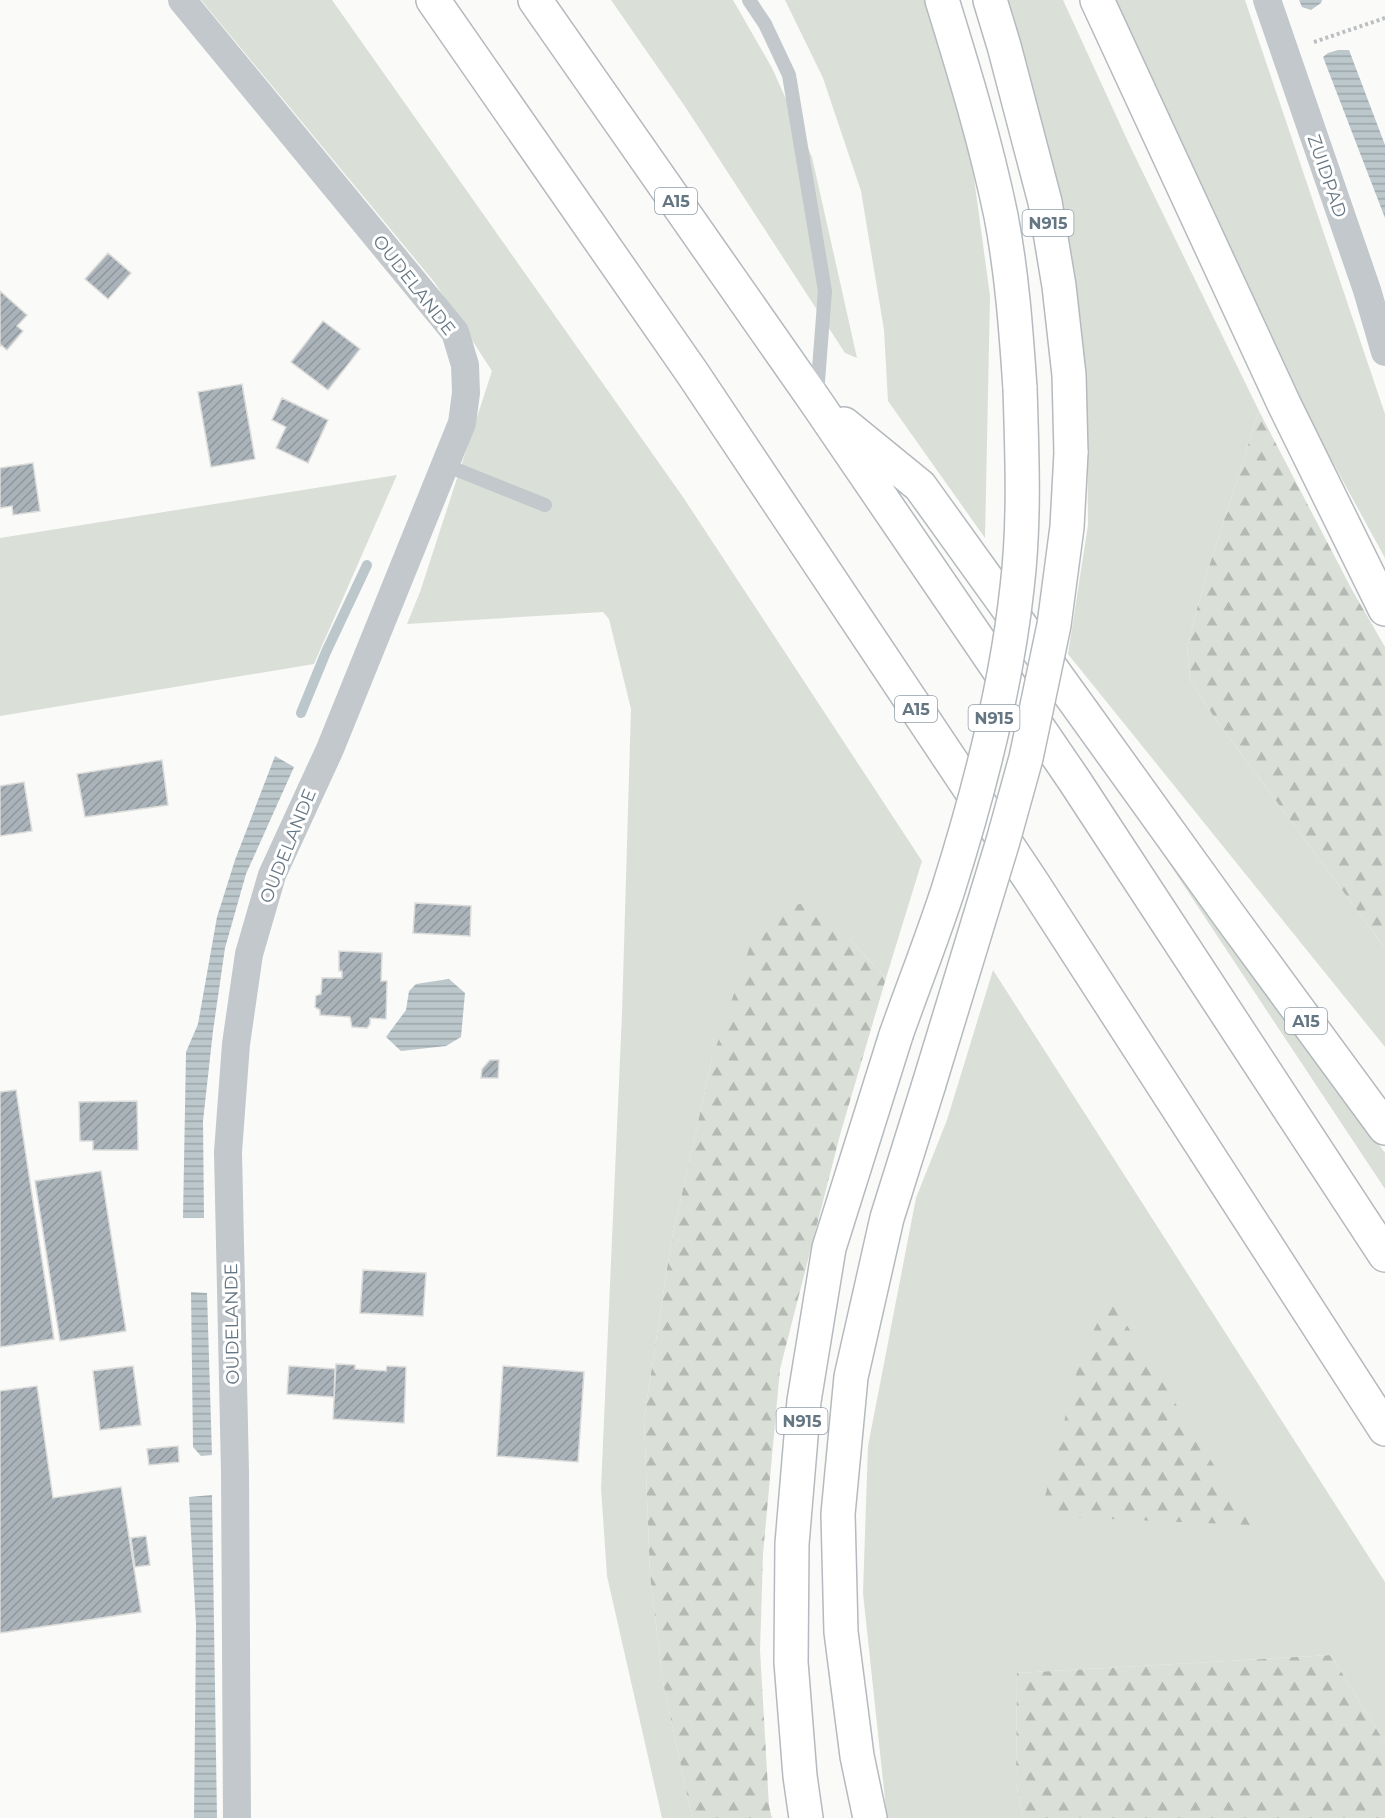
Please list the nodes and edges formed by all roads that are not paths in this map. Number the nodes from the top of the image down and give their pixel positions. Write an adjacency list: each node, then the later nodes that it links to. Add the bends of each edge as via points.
1 (182, 0): 11 (street, OUDELANDE, via 455,332 465,365 466,393 462,423)
2 (433, 0): 16 (main road, A15, via 693,374 999,832)
3 (535, 0): 10 (main road, A15)
4 (749, 0): 10 (lane, via 789,75 825,291)
5 (942, 0): 18 (main road, N915, bridge, via 1001,216 1014,299 1023,488 1017,587 1005,670 980,780 948,890 896,1035 829,1248 804,1401 792,1544 791,1662)
6 (990, 0): 19 (main road, N915, bridge, via 1045,202 1059,286 1069,375 1071,453 1067,527 1054,626 1026,758 887,1218 851,1377 838,1514 841,1632 857,1756)
7 (1097, 0): 13 (main road, via 1284,404)
8 (1267, 0): 9 (street, ZUIDPAD)
9 (1385, 352)
10 (816, 402): 14 (main road, A15, via 920,486); 15 (main road, A15, via 1080,790)
11 (445, 465): 12 (lane); 17 (street, OUDELANDE, via 330,749 272,875 249,954 236,1044 228,1152)
12 (545, 505)
13 (1385, 609)
14 (1385, 1128)
15 (1385, 1255)
16 (1385, 1429)
17 (237, 1818)
18 (806, 1818)
19 (870, 1818)

